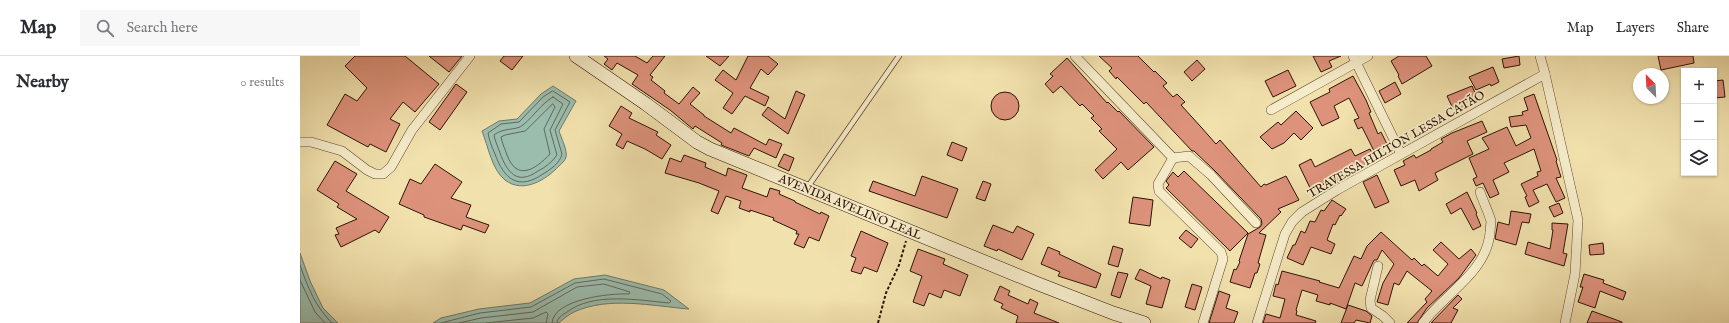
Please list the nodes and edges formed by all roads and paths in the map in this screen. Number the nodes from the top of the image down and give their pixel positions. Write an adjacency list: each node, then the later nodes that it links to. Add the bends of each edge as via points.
1 (470, 56): 10 (street, via 412,130 391,167 383,174 367,170 342,150 311,142)
2 (576, 56): 13 (main road, AVENIDA AVELINO LEAL, via 697,142)
3 (899, 56): 13 (lane)
4 (1075, 56): 12 (street)
5 (1368, 56): 7 (street)
6 (1540, 56): 8 (street)
7 (1355, 59): 9 (street); 11 (street)
8 (1545, 74): 11 (street, TRAVESSA HILTON LESSA CATÃO); 24 (street, via 1578,220 1575,274)
9 (1271, 110)
10 (300, 142)
11 (1401, 154): 21 (street, TRAVESSA HILTON LESSA CATÃO, via 1337,190 1302,212 1292,222 1285,234)
12 (1173, 158): 15 (street, via 1189,156 1211,175); 20 (street, via 1158,184 1159,191 1221,252 1223,259)
13 (806, 189): 16 (main road, AVENIDA AVELINO LEAL)
14 (1480, 192): 23 (street, via 1491,222 1485,251 1471,272)
15 (1256, 223)
16 (909, 232): 18 (path, via 899,266 886,293); 19 (main road, AVENIDA AVELINO LEAL)
17 (1378, 266): 22 (street, via 1370,300 1371,308)
18 (878, 323)
19 (1144, 323)
20 (1203, 323)
21 (1257, 323)
22 (1390, 323)
23 (1423, 323)
24 (1565, 323)

